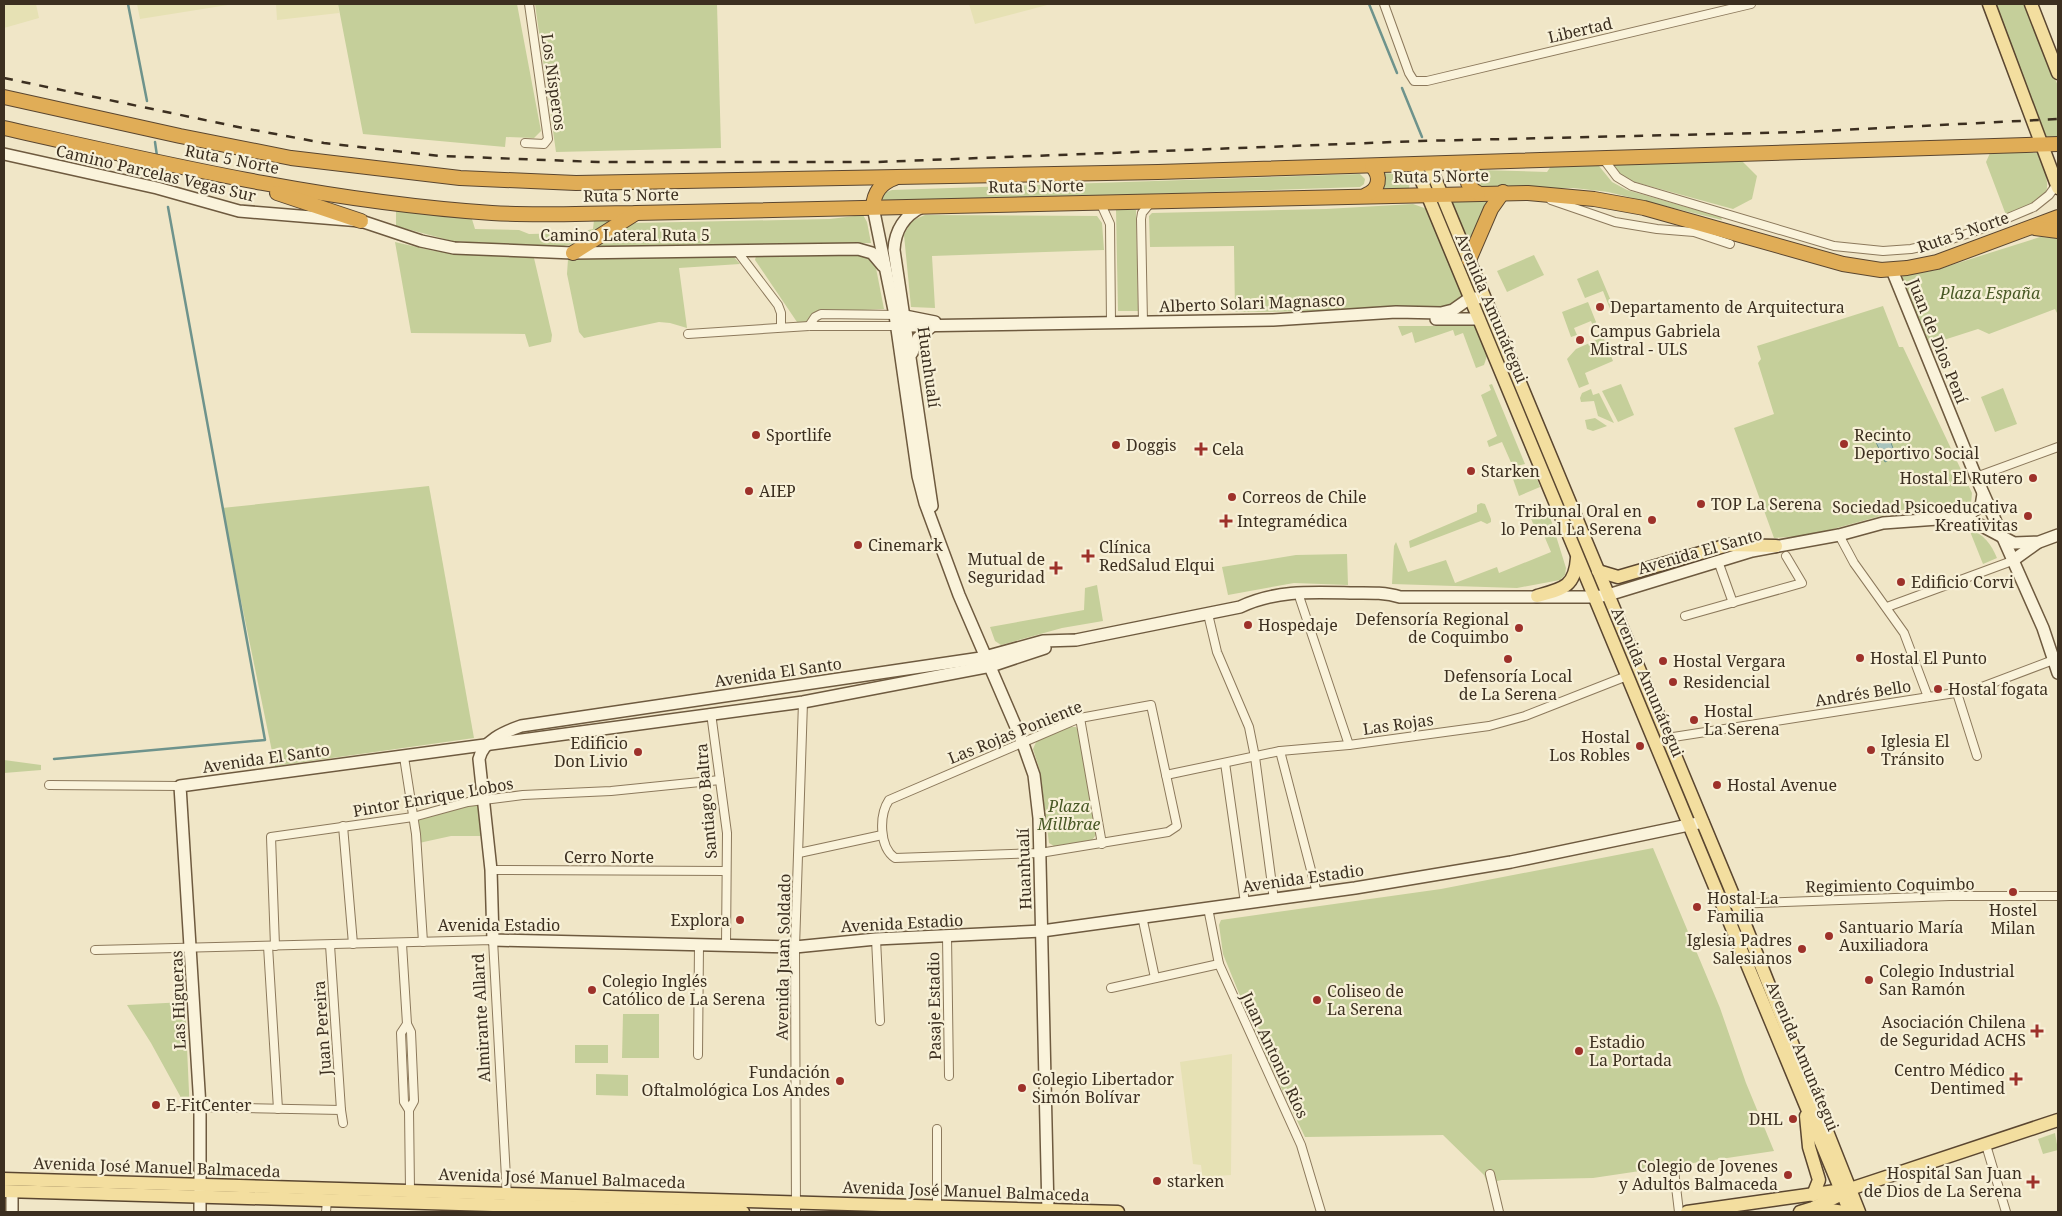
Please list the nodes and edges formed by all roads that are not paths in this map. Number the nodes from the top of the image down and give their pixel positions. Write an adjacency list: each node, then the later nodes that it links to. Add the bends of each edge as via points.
1 (529, 4): 9 (street, Los Nísperos, via 548,139 544,144)
2 (1384, 4): 3 (street, Libertad, via 1414,81 1427,81)
3 (1751, 4)
4 (1989, 4): 10 (main road)
5 (2031, 4): 6 (main road)
6 (2058, 73)
7 (4, 97): 17 (highway, Ruta 5 Norte, via 282,156 460,178 614,183)
8 (4, 128): 18 (highway, Ruta 5 Norte)
9 (525, 143)
10 (2042, 144): 11 (highway, Ruta 5 Norte); 13 (highway, Ruta 5 Norte); 19 (main road)
11 (2058, 144)
12 (4, 154): 31 (main road, Camino Parcelas Vegas Sur, via 157,188 239,212)
13 (1602, 157): 14 (highway, Ruta 5 Norte); 19 (street, via 1613,172 1632,186 1834,246 1867,251 1911,249 1966,235 2034,207)
14 (1474, 163): 15 (highway, Ruta 5 Norte); 21 (highway, via 1467,173 1467,182)
15 (1422, 165): 16 (highway, Ruta 5 Norte); 23 (main road, Avenida Amunátegui)
16 (1372, 166): 17 (highway, Ruta 5 Norte); 24 (highway, via 1378,183 1374,191)
17 (901, 176): 28 (highway, via 881,186)
18 (238, 180): 29 (highway, Ruta 5 Norte, via 468,211); 31 (highway)
19 (2057, 186)
20 (1503, 192): 21 (highway, Ruta 5 Norte); 22 (highway, Ruta 5 Norte); 38 (highway, via 1491,209)
21 (1478, 193): 23 (highway, Ruta 5 Norte)
22 (1528, 193): 34 (street, via 1615,222); 34 (highway, Ruta 5 Norte, via 1619,203 1668,214)
23 (1434, 194): 24 (highway, Ruta 5 Norte); 38 (main road, Avenida Amunátegui); 41 (main road, Avenida Amunátegui)
24 (1366, 195): 25 (highway, Ruta 5 Norte)
25 (1152, 200): 26 (highway, Ruta 5 Norte); 47 (street, Alberto Solari Magnasco, via 1141,219)
26 (1100, 202): 27 (highway, Ruta 5 Norte); 46 (street, via 1110,224)
27 (924, 206): 28 (highway, Ruta 5 Norte); 45 (main road, Huanhualí, via 906,219 894,242)
28 (873, 207): 29 (highway, Ruta 5 Norte); 39 (main road, Huanhualí)
29 (636, 213): 37 (highway)
30 (2058, 217): 32 (highway, Ruta 5 Norte)
31 (362, 221): 37 (main road, Camino Lateral Ruta 5, via 421,241 454,248)
32 (2027, 228): 33 (highway); 40 (highway, Ruta 5 Norte, via 1937,262)
33 (2058, 231)
34 (1719, 235): 35 (street); 40 (highway, Ruta 5 Norte, via 1856,267)
35 (1730, 244)
36 (737, 251): 37 (main road, Camino Lateral Ruta 5); 39 (main road, Camino Lateral Ruta 5, via 863,249 876,256); 50 (street, via 778,305)
37 (573, 253)
38 (1469, 260): 42 (main road, Avenida Amunátegui)
39 (885, 268): 45 (main road, Huanhualí)
40 (1892, 270): 54 (main road, Juan de Dios Pení)
41 (1470, 298): 42 (main road, via 1480,298); 43 (main road, Alberto Solari Magnasco, via 1446,312); 44 (main road, Avenida Amunátegui)
42 (1487, 304): 67 (main road, Avenida Amunátegui)
43 (1362, 316): 44 (main road, Alberto Solari Magnasco); 47 (main road, Alberto Solari Magnasco)
44 (1479, 319): 63 (main road, Avenida Amunátegui)
45 (901, 320): 48 (main road, Alberto Solari Magnasco); 49 (street, Alberto Solari Magnasco); 49 (street, Alberto Solari Magnasco, via 821,314 814,317); 52 (main road, Huanhualí); 61 (main road, Huanhualí, via 919,482)
46 (1111, 322): 47 (main road, Alberto Solari Magnasco); 48 (main road, Alberto Solari Magnasco)
47 (1144, 322)
48 (937, 325): 52 (main road, via 918,338)
49 (809, 326): 50 (street, Alberto Solari Magnasco)
50 (781, 327): 51 (street, Alberto Solari Magnasco)
51 (688, 334)
52 (912, 357): 61 (main road, Huanhualí)
53 (2058, 447): 54 (street)
54 (1976, 477): 55 (main road, Juan de Dios Pení)
55 (1983, 494): 56 (main road, via 1981,506); 59 (main road, Juan de Dios Pení)
56 (1965, 517): 57 (main road, Avenida El Santo, via 1883,523); 59 (main road, Avenida El Santo)
57 (1840, 535): 62 (main road, Avenida El Santo); 75 (street, via 1854,563)
58 (2058, 535): 60 (main road)
59 (2002, 538): 60 (main road, Avenida El Santo, via 2014,543); 66 (main road, Juan de Dios Pení)
60 (2038, 542): 66 (main road)
61 (939, 545): 79 (main road, Huanhualí)
62 (1776, 546): 65 (main road, Avenida El Santo); 67 (main road, via 1728,545 1618,577)
63 (1577, 555): 69 (main road, via 1576,572 1567,585); 71 (main road, Avenida Amunátegui)
64 (1786, 556): 73 (street, via 1802,583)
65 (1718, 561): 68 (main road, Avenida El Santo); 73 (street)
66 (2012, 561): 75 (street); 78 (main road, Juan de Dios Pení)
67 (1598, 571): 68 (main road, Avenida Amunátegui)
68 (1608, 595): 71 (main road, Avenida El Santo); 88 (main road, Avenida Amunátegui)
69 (1537, 596): 70 (main road, Avenida El Santo); 71 (main road, Avenida El Santo)
70 (1400, 597): 72 (main road, Avenida El Santo, via 1392,600); 74 (main road, Avenida El Santo, via 1372,593 1298,592 1256,600)
71 (1594, 597): 81 (main road, Avenida Amunátegui)
72 (1300, 599): 74 (main road, Avenida El Santo); 91 (street)
73 (1733, 604): 77 (street)
74 (1240, 607): 76 (main road, Avenida El Santo)
75 (1887, 607): 84 (street, via 1904,634)
76 (1208, 614): 79 (main road, Avenida El Santo, via 1076,640 1043,641); 95 (street, via 1217,652 1249,727)
77 (1685, 616)
78 (2056, 659): 80 (main road, Juan de Dios Pení); 83 (street, Andrés Bello, via 1992,684)
79 (989, 661): 82 (main road, Avenida El Santo); 85 (main road, Avenida El Santo); 89 (main road, Huanhualí)
80 (2058, 673)
81 (1628, 676): 91 (street, Las Rojas, via 1525,716 1489,726); 105 (main road, Avenida Amunátegui)
82 (786, 688): 85 (main road); 90 (main road, Avenida El Santo, via 521,726)
83 (1957, 693): 84 (street, Andrés Bello); 93 (street)
84 (1928, 697): 88 (street, Andrés Bello)
85 (803, 702): 86 (main road, Avenida El Santo); 108 (street, Avenida Juan Soldado)
86 (711, 714): 90 (main road, Avenida El Santo); 98 (street, Santiago Baltra)
87 (1080, 718): 89 (street, Las Rojas Poniente); 97 (street, Las Rojas Poniente, via 1151,705); 107 (street)
88 (1668, 738): 103 (main road, Avenida Amunátegui)
89 (1022, 741): 106 (street, Las Rojas Poniente, via 889,800); 109 (main road, Huanhualí, via 1034,774)
90 (487, 744): 94 (main road, Avenida El Santo); 101 (main road, Almirante Allard, via 481,749 478,759)
91 (1349, 745): 92 (street, Las Rojas)
92 (1280, 752): 95 (street, Las Rojas); 112 (street)
93 (1978, 756)
94 (404, 757): 100 (main road, Avenida El Santo); 102 (street)
95 (1255, 757): 96 (street, Las Rojas); 114 (street)
96 (1225, 763): 97 (street, Las Rojas); 116 (street)
97 (1166, 775): 107 (street, via 1177,826 1168,832)
98 (720, 780): 101 (street, Pintor Enrique Lobos); 111 (street, Santiago Baltra, via 727,833)
99 (49, 785): 100 (street, Avenida El Santo)
100 (180, 786): 132 (main road, Las Higueras)
101 (484, 800): 102 (street, Pintor Enrique Lobos); 110 (main road, Almirante Allard)
102 (413, 816): 104 (street, Pintor Enrique Lobos); 124 (street)
103 (1703, 822): 105 (main road, Avenida Estadio); 115 (main road, Avenida Amunátegui)
104 (343, 826): 126 (street); 130 (street, Pintor Enrique Lobos, via 270,837)
105 (1690, 826): 112 (main road, Avenida Estadio, via 1511,862); 118 (main road, Avenida Amunátegui)
106 (882, 835): 108 (street); 109 (street, via 890,855 895,858)
107 (1102, 844): 109 (street)
108 (799, 853): 131 (street, Avenida Juan Soldado)
109 (1040, 853): 120 (main road, Huanhualí)
110 (492, 870): 111 (street, Cerro Norte); 123 (main road, Almirante Allard)
111 (726, 871): 129 (street, Santiago Baltra)
112 (1317, 893): 114 (main road, Avenida Estadio)
113 (2058, 896): 115 (street, Regimiento Coquimbo)
114 (1274, 900): 116 (main road, Avenida Estadio)
115 (1736, 902): 118 (street); 153 (main road, Avenida Amunátegui)
116 (1246, 903): 117 (main road, Avenida Estadio)
117 (1208, 908): 119 (main road, Avenida Estadio); 134 (street, Juan Antonio Ríos)
118 (1725, 910): 140 (main road, Avenida Amunátegui)
119 (1142, 916): 120 (main road, Avenida Estadio); 135 (street)
120 (1042, 931): 121 (main road, Avenida Estadio); 162 (main road, Huanhualí)
121 (947, 936): 122 (main road, Avenida Estadio); 139 (street, Pasaje Estadio)
122 (876, 939): 131 (main road, Avenida Estadio); 137 (street)
123 (493, 940): 124 (street, Avenida Estadio); 128 (main road, Avenida Estadio); 155 (street, Almirante Allard)
124 (423, 942): 127 (street, Avenida Estadio)
125 (330, 944): 126 (street, Avenida Estadio); 130 (street, Avenida Estadio); 143 (street, Juan Pereira)
126 (353, 944): 127 (street, Avenida Estadio)
127 (402, 944): 156 (street, via 407,1024 401,1034 404,1102 409,1110)
128 (699, 945): 129 (main road, Avenida Estadio); 138 (street)
129 (726, 945): 131 (main road, Avenida Estadio)
130 (271, 946): 132 (street, Avenida Estadio); 142 (street)
131 (795, 947): 159 (street, Avenida Juan Soldado)
132 (192, 948): 133 (street, Avenida Estadio); 141 (main road, Las Higueras)
133 (95, 950)
134 (1219, 964): 135 (street); 168 (street, Juan Antonio Ríos, via 1301,1145)
135 (1155, 978): 136 (street)
136 (1111, 988)
137 (880, 1021)
138 (698, 1055)
139 (949, 1076)
140 (1804, 1102): 153 (main road, Avenida Amunátegui); 157 (main road, via 1809,1147 1819,1180)
141 (200, 1107): 142 (street); 152 (main road, Las Higueras)
142 (278, 1109): 143 (street)
143 (341, 1110): 145 (street, Juan Pereira)
144 (2058, 1120): 147 (main road)
145 (343, 1123)
146 (937, 1130): 160 (street)
147 (1986, 1145): 153 (main road); 176 (street)
148 (1674, 1170): 170 (street)
149 (1490, 1174): 169 (street)
150 (4, 1179): 151 (main road, Avenida José Manuel Balmaceda)
151 (78, 1180): 152 (main road, Avenida José Manuel Balmaceda); 154 (main road, via 68,1183 24,1182)
152 (200, 1190): 154 (main road, Avenida José Manuel Balmaceda); 156 (main road, Avenida José Manuel Balmaceda); 158 (main road, Avenida José Manuel Balmaceda); 164 (main road, Las Higueras)
153 (1844, 1191): 157 (main road); 174 (main road, Avenida Amunátegui); 175 (main road, Avenida Amunátegui)
154 (8, 1192): 163 (main road)
155 (507, 1198): 156 (main road, Avenida José Manuel Balmaceda); 159 (main road, Avenida José Manuel Balmaceda); 161 (main road, Avenida José Manuel Balmaceda)
156 (403, 1199): 158 (main road, Avenida José Manuel Balmaceda)
157 (1813, 1202): 171 (main road); 172 (main road); 173 (main road)
158 (326, 1206)
159 (797, 1207): 160 (main road, Avenida José Manuel Balmaceda)
160 (937, 1209): 162 (main road, Avenida José Manuel Balmaceda)
161 (642, 1211): 165 (main road, Avenida José Manuel Balmaceda)
162 (1048, 1211): 167 (main road, Avenida José Manuel Balmaceda)
163 (12, 1212)
164 (200, 1212)
165 (721, 1212): 166 (main road, Avenida José Manuel Balmaceda)
166 (743, 1212)
167 (1118, 1212)
168 (1321, 1212)
169 (1499, 1212)
170 (1679, 1212)
171 (1687, 1212)
172 (1800, 1212)
173 (1844, 1212)
174 (1850, 1212)
175 (1859, 1212)
176 (2006, 1212)

